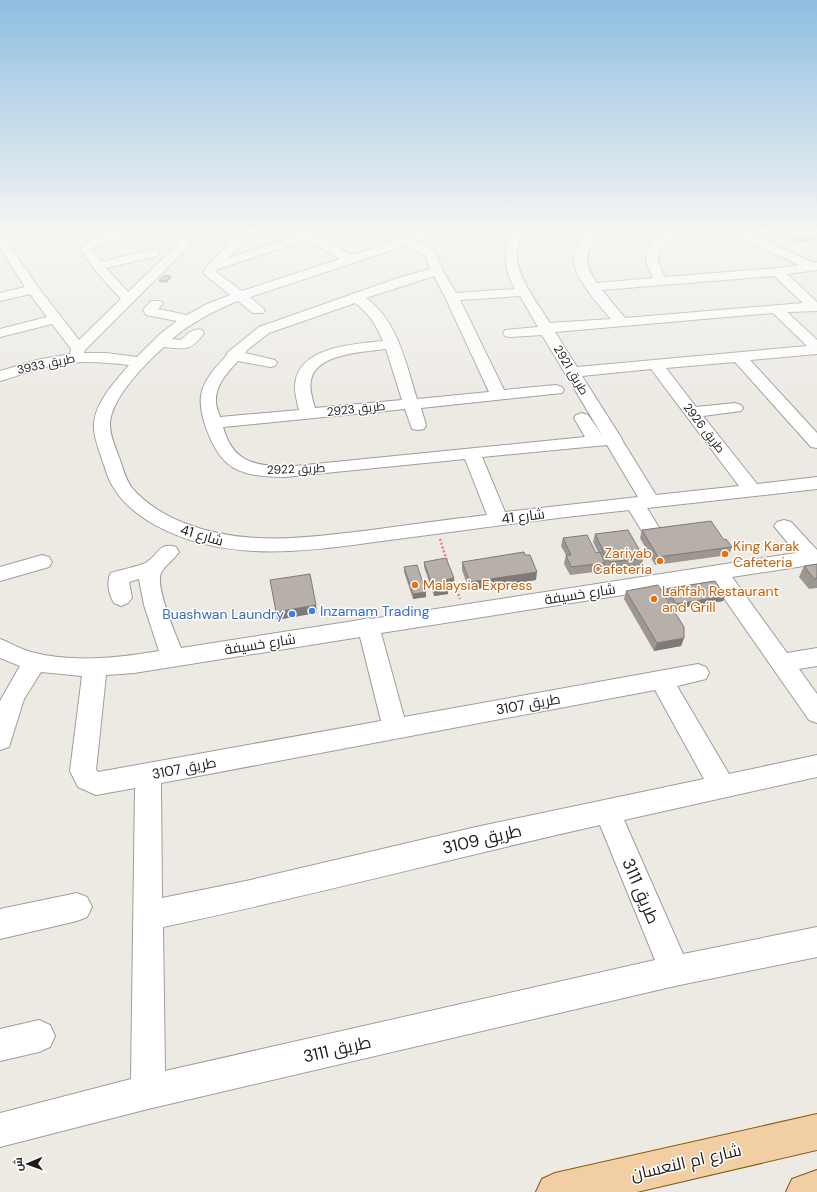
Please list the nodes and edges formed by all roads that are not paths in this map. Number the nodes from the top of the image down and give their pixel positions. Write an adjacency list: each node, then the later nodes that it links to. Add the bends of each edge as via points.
1 (26, 291): 12 (street)
2 (34, 291): 23 (street)
3 (120, 291): 16 (street)
4 (137, 291): 16 (street)
5 (231, 291): 13 (street)
6 (259, 291): 13 (street, شارع 41)
7 (377, 291): 15 (street, طريق 2922)
8 (448, 291): 14 (street)
9 (597, 291): 25 (street)
10 (797, 291): 18 (street)
11 (524, 292): 14 (street); 28 (street, طريق 2921)
12 (0, 297)
13 (240, 297): 19 (street); 24 (street, شارع 41)
14 (452, 297): 44 (street)
15 (356, 298): 33 (street, via 378,316); 36 (street, طريق 2922, via 264,330)
16 (128, 299): 35 (street)
17 (156, 304): 24 (street, via 151,312)
18 (816, 307): 22 (street, via 794,307)
19 (258, 310)
20 (748, 312): 22 (street); 25 (street); 26 (street)
21 (574, 315): 28 (street)
22 (776, 315): 26 (street); 34 (street)
23 (56, 319): 30 (street); 35 (street)
24 (188, 319): 32 (street, شارع 41)
25 (621, 322): 28 (street)
26 (758, 322): 27 (street)
27 (729, 324)
28 (544, 325): 29 (street); 41 (street, طريق 2921)
29 (510, 332)
30 (0, 333)
31 (197, 333): 32 (street, via 184,345)
32 (161, 342): 38 (street, شارع 41)
33 (392, 344): 45 (street); 48 (street, via 343,351 316,360 307,370 303,380)
34 (817, 349): 37 (street)
35 (77, 353): 38 (street, طريق 3933); 42 (street, طريق 3933)
36 (233, 356): 39 (street); 50 (street, طريق 2922, via 217,376 210,390 208,402)
37 (740, 358): 40 (street); 54 (street)
38 (141, 362): 59 (street, شارع 41, via 109,402 102,429 118,479 126,493 155,517 174,527 226,542 266,546 315,544)
39 (270, 363)
40 (656, 366): 41 (street); 47 (street, طريق 2926)
41 (573, 372): 52 (street, طريق 2921)
42 (0, 376)
43 (556, 390): 44 (street, طريق 2923)
44 (498, 396): 45 (street, طريق 2923)
45 (412, 404): 48 (street, طريق 2923); 51 (street)
46 (735, 408): 47 (street)
47 (692, 412): 57 (street, طريق 2926)
48 (308, 414): 50 (street, طريق 2923)
49 (582, 418): 53 (street)
50 (214, 423): 55 (street, طريق 2922, via 217,436 233,460 259,470 285,472)
51 (418, 425)
52 (614, 439): 53 (street, طريق 2922); 58 (street, طريق 2921)
53 (596, 442): 55 (street, طريق 2922)
54 (817, 443)
55 (472, 455): 59 (street)
56 (815, 485): 57 (street, شارع 41)
57 (752, 490): 58 (street, شارع 41)
58 (643, 502): 59 (street, شارع 41); 61 (street, طريق 2921)
59 (498, 519)
60 (784, 526): 63 (street)
61 (650, 529)
62 (169, 552): 65 (street)
63 (814, 558): 66 (street, شارع خسيفة)
64 (42, 562): 67 (street)
65 (154, 567): 68 (street, via 118,578); 72 (street, via 149,578 149,586)
66 (718, 573): 69 (street, شارع خسيفة); 74 (street)
67 (0, 574)
68 (121, 598)
69 (368, 626): 72 (street, شارع خسيفة); 79 (street)
70 (0, 648): 73 (street)
71 (817, 657): 74 (street)
72 (173, 658): 75 (street, شارع خسيفة)
73 (34, 662): 75 (street, شارع خسيفة); 80 (street, via 13,696)
74 (782, 663): 78 (street)
75 (95, 667): 82 (street, طريق 3107, via 83,771 85,776 91,782 102,784)
76 (698, 673): 77 (street, طريق 3107)
77 (661, 680): 79 (street, طريق 3107); 83 (street)
78 (817, 713)
79 (395, 728): 82 (street, طريق 3107)
80 (0, 740)
81 (817, 766): 83 (street, طريق 3109)
82 (148, 775): 86 (street)
83 (722, 786): 84 (street, طريق 3109)
84 (607, 811): 86 (street, طريق 3109, via 246,895); 89 (street, طريق 3111)
85 (76, 906): 87 (street)
86 (148, 915): 92 (street)
87 (0, 924)
88 (817, 942): 89 (street, طريق 3111)
89 (675, 971): 92 (street, طريق 3111)
90 (39, 1036): 91 (street)
91 (0, 1045)
92 (148, 1092): 93 (street, طريق 3111)
93 (0, 1130)
94 (817, 1132): 96 (main road, شارع ام النعسان)
95 (817, 1189): 97 (main road)
96 (555, 1192)
97 (805, 1192)

